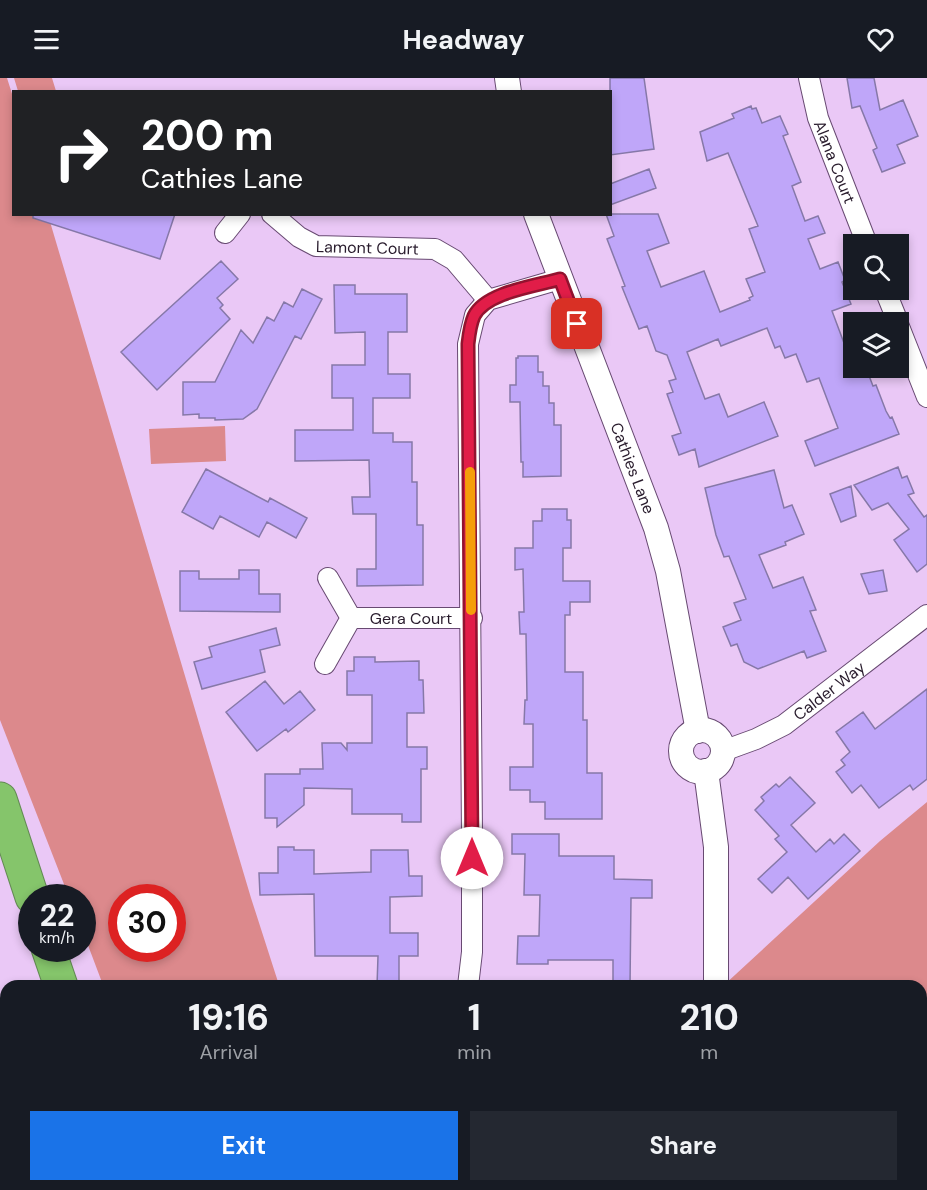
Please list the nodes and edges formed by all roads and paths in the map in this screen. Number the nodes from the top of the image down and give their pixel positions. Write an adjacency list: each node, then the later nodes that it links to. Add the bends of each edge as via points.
1 (809, 78): 6 (street, Alana Court, via 818,118)
2 (238, 216): 5 (street)
3 (274, 216): 8 (street, Lamont Court, via 316,246 435,249 454,260)
4 (537, 216): 7 (street, Cathies Lane)
5 (225, 233)
6 (863, 234)
7 (560, 279): 8 (street); 16 (street, Cathies Lane, via 656,528 668,571)
8 (488, 300): 14 (street, via 475,315 468,344)
9 (909, 351): 10 (street)
10 (927, 397)
11 (328, 578): 13 (street, Gera Court)
12 (927, 615): 17 (street, Calder Way, via 784,725)
13 (351, 618): 14 (street, Gera Court); 15 (street, Gera Court)
14 (472, 618): 23 (street, via 472,952)
15 (325, 664)
16 (698, 731): 17 (street, via 715,735); 18 (street, via 682,744 683,759 692,769)
17 (723, 752): 18 (street, via 718,764)
18 (706, 771): 24 (street, via 716,847)
19 (0, 799): 20 (highway)
20 (28, 884)
21 (53, 962): 22 (highway)
22 (59, 980)
23 (469, 980)
24 (716, 980)

